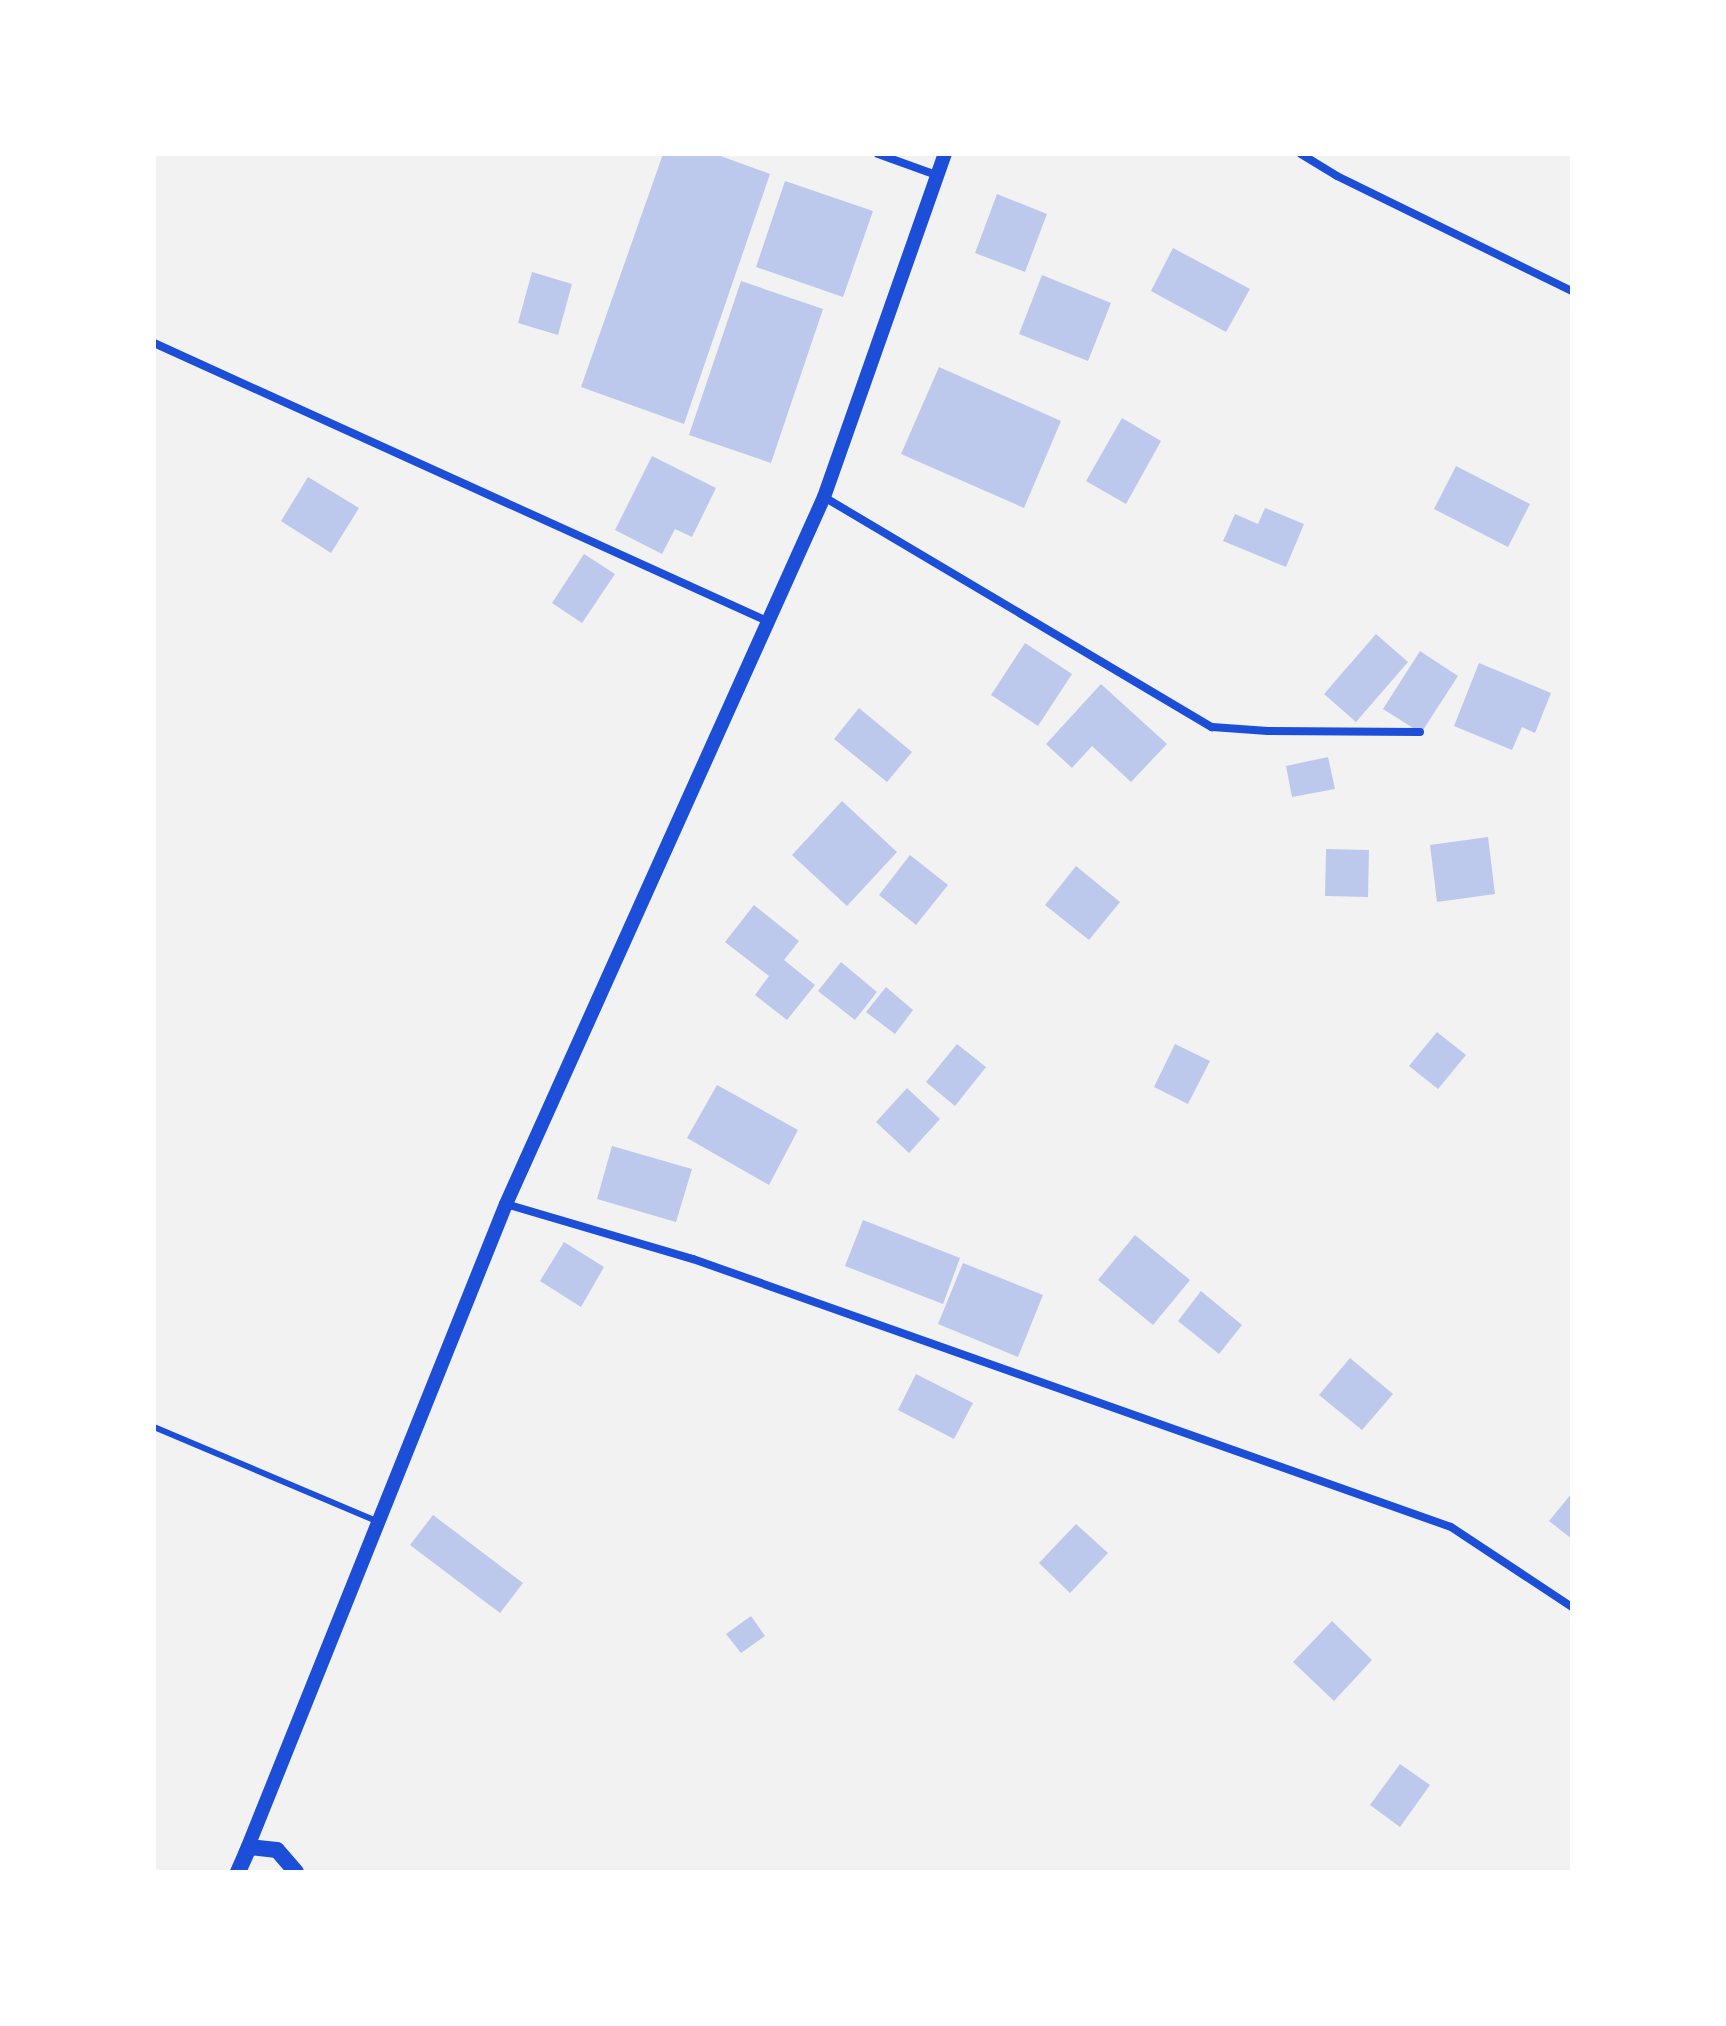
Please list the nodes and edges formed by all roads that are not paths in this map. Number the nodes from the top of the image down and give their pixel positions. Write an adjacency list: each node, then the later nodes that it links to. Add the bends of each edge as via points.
1 (878, 154): 4 (street)
2 (945, 154): 4 (street)
3 (1301, 154): 5 (street)
4 (936, 175): 7 (street)
5 (1572, 291)
6 (154, 343): 8 (street)
7 (824, 497): 8 (street); 9 (street, via 1212,727)
8 (771, 622): 10 (street)
9 (1420, 732)
10 (506, 1204): 12 (street); 13 (street, via 693,1259 1451,1527)
11 (154, 1427): 12 (lane)
12 (379, 1522): 14 (street)
13 (1572, 1607)
14 (238, 1872): 15 (main road, via 249,1847 277,1850)
15 (296, 1872)

